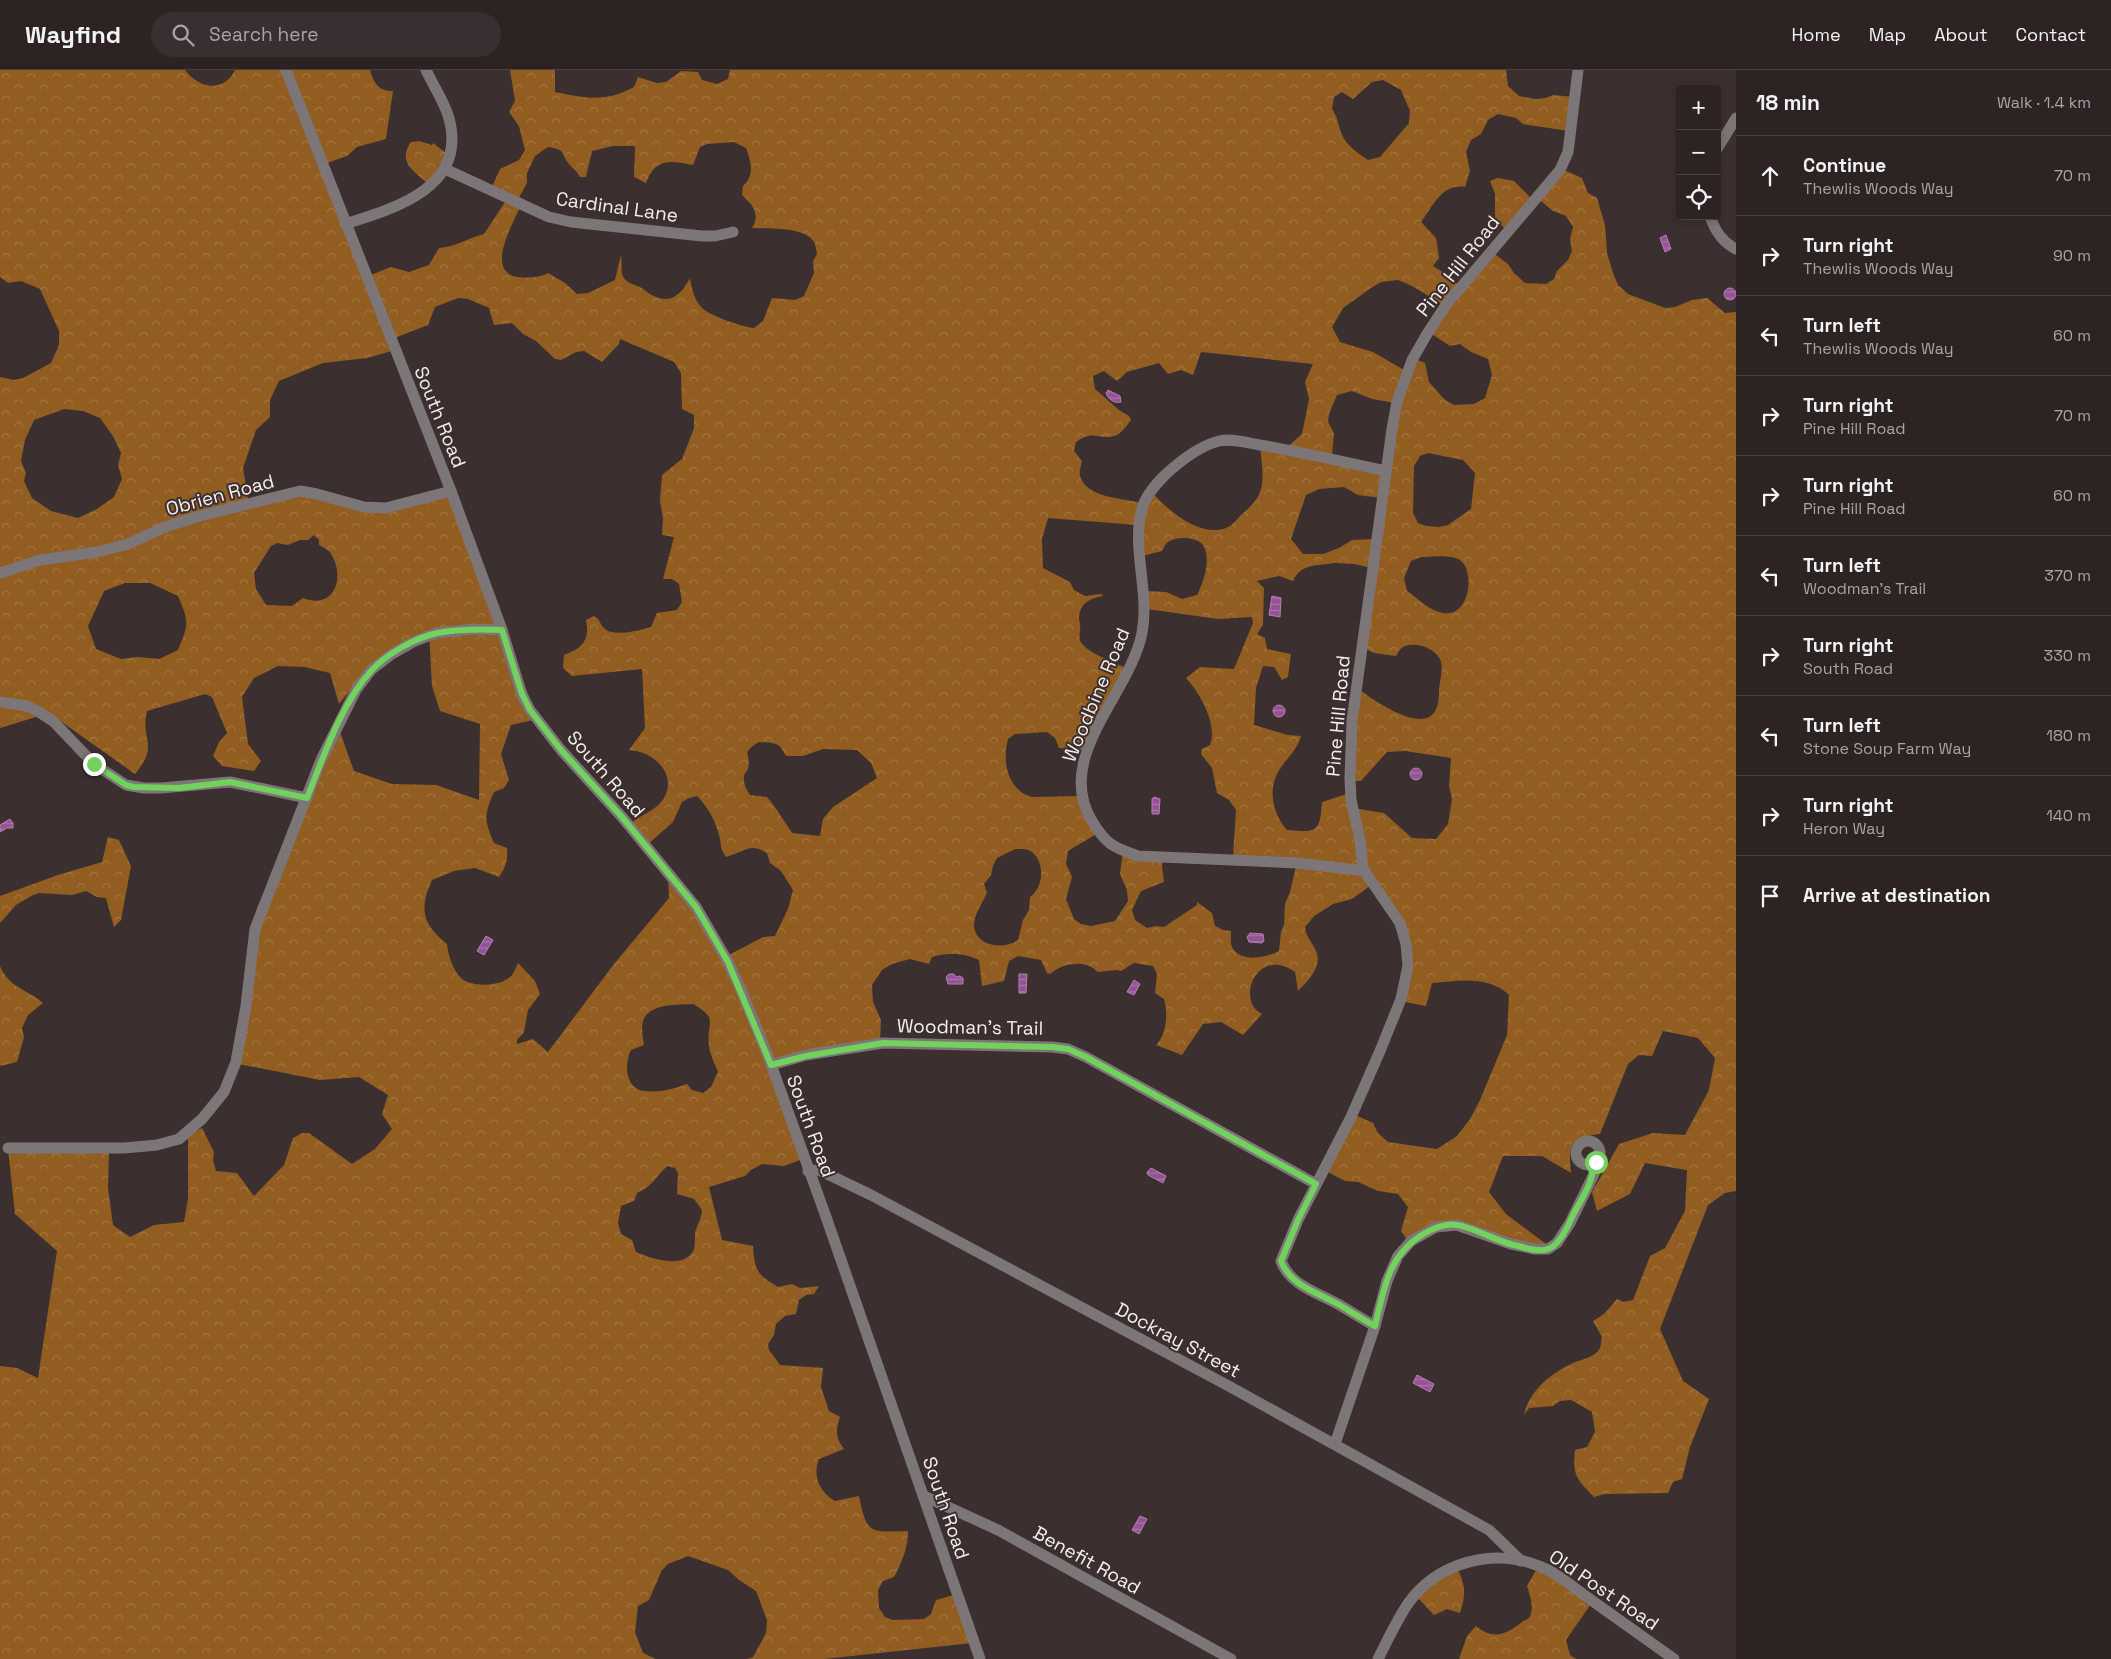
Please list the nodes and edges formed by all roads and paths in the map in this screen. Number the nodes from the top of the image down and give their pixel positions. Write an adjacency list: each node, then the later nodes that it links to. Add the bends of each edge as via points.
1 (286, 70): 8 (street, South Road)
2 (426, 70): 6 (street, via 448,114 452,138)
3 (1578, 70): 11 (street, Pine Hill Road, via 1569,145 1560,170 1446,305 1417,351 1397,402)
4 (1736, 118): 5 (street)
5 (1721, 142)
6 (445, 169): 8 (street, via 423,193 404,204); 9 (street, Cardinal Lane, via 526,208 571,222 702,236)
7 (1712, 220): 10 (street, via 1727,244)
8 (345, 224): 12 (street, South Road)
9 (733, 232)
10 (1736, 250)
11 (1386, 471): 17 (street, Pine Hill Road, via 1350,750 1351,800); 17 (street, Woodbine Road, via 1277,448 1221,441 1206,446 1172,469 1154,487 1142,508 1139,533 1145,602 1141,639 1090,746 1082,765 1081,778 1082,797 1101,835 1114,848 1138,856 1298,863)
12 (451, 491): 13 (street, Obrien Road, via 386,508 364,507 300,491 200,516 128,544 40,560); 14 (street, South Road)
13 (0, 573)
14 (502, 630): 16 (street, via 436,633 413,642 371,670 342,716); 18 (street, South Road, via 530,710 696,907 728,962)
15 (0, 702): 16 (street, via 27,706 53,721 94,764 126,785 162,788 230,782)
16 (307, 798): 19 (street, via 255,929 236,1062 224,1092 202,1119 179,1139 157,1146)
17 (1365, 871): 22 (street, Pine Hill Road, via 1400,923 1408,966 1401,999 1380,1051)
18 (771, 1065): 21 (street, South Road); 22 (street, Woodman's Trail, via 883,1043 1068,1049)
19 (8, 1148)
20 (1593, 1164): 23 (street, via 1594,1174 1570,1223 1557,1243 1548,1250 1511,1244 1457,1225 1436,1227 1411,1242 1398,1256 1387,1281)
21 (808, 1171): 24 (street, Dockray Street, via 819,1170 939,1230); 25 (street, South Road)
22 (1316, 1184): 23 (street, Pine Hill Road, via 1283,1255 1281,1261 1285,1271 1301,1285)
23 (1375, 1326): 24 (street)
24 (1335, 1444): 26 (street, Dockray Street, via 1489,1530)
25 (924, 1496): 27 (street, South Road); 28 (street, Benefit Road, via 998,1530)
26 (1521, 1561): 29 (street, Old Post Road, via 1497,1557 1473,1560 1436,1576 1408,1604); 30 (street, Old Post Road, via 1540,1566 1564,1580)
27 (980, 1659)
28 (1231, 1659)
29 (1378, 1659)
30 (1674, 1659)

